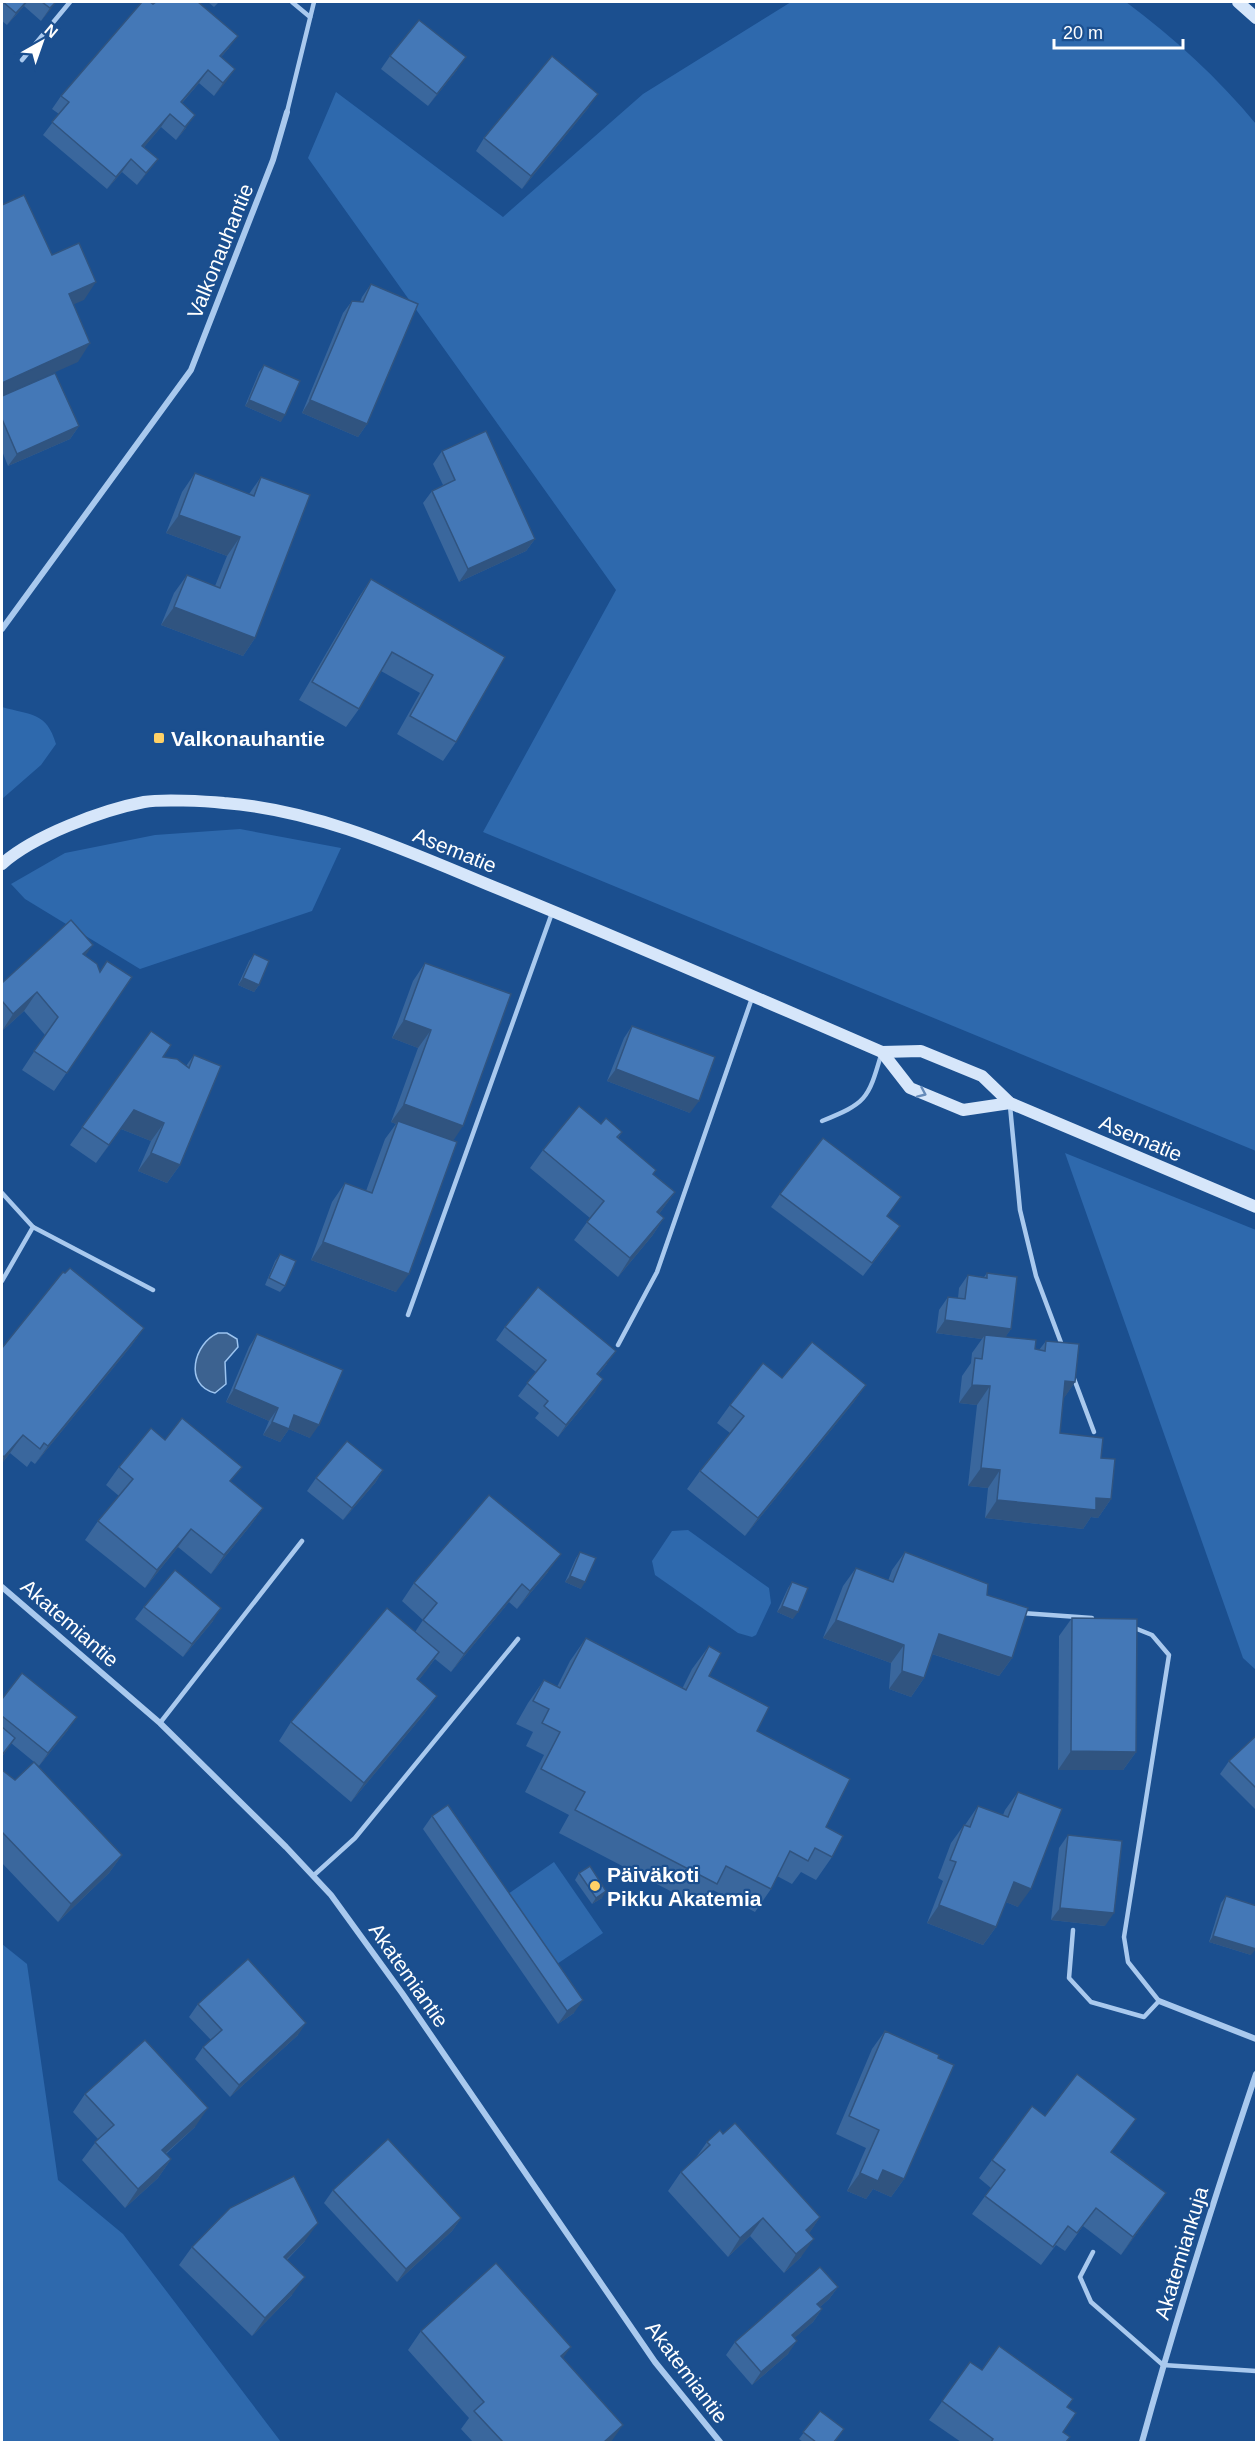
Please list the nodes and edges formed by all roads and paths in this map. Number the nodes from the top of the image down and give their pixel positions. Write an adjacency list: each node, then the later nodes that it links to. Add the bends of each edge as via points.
1 (70, 2): 7 (lane)
2 (292, 2): 5 (lane)
3 (314, 2): 5 (lane)
4 (1238, 2): 6 (street)
5 (310, 17): 8 (lane)
6 (1257, 18)
7 (22, 60)
8 (287, 112): 9 (street, Valkonauhantie, via 273,160 190,370)
9 (2, 629)
10 (2, 864): 11 (street, Asematie, via 13,854 74,823 145,802 225,802 301,815 333,825)
11 (553, 911): 12 (street, Asematie); 21 (lane)
12 (753, 996): 13 (street, Asematie); 22 (lane, via 657,1272)
13 (882, 1052): 14 (street, Asematie, via 921,1052 951,1063 982,1076); 14 (street, Asematie, one-way to 14, via 910,1088 963,1110); 15 (lane, via 871,1090 852,1109)
14 (1010, 1103): 17 (street, Asematie); 23 (lane, via 1020,1210 1036,1276)
15 (822, 1121)
16 (2, 1193): 18 (lane)
17 (1257, 1207)
18 (33, 1227): 19 (lane); 20 (lane)
19 (2, 1281)
20 (153, 1290)
21 (408, 1315)
22 (618, 1345)
23 (1063, 1350)
24 (1071, 1370): 25 (lane)
25 (1094, 1432)
26 (302, 1541): 32 (lane)
27 (2, 1587): 32 (street, Akatemiantie)
28 (1012, 1613): 29 (lane)
29 (1094, 1618)
30 (1126, 1624): 35 (lane, via 1152,1635 1169,1655 1124,1937 1128,1962)
31 (518, 1639): 33 (lane, via 355,1838)
32 (160, 1723): 33 (street, Akatemiantie)
33 (313, 1876): 41 (street, Akatemiantie, via 356,1927 656,2362)
34 (1073, 1930): 35 (lane, via 1069,1978 1090,2002 1144,2017)
35 (1159, 2001): 36 (street)
36 (1257, 2039)
37 (1257, 2074): 39 (street, Akatemiankuja)
38 (1093, 2252): 39 (lane, via 1080,2277 1091,2302)
39 (1163, 2365): 40 (lane); 42 (street, Akatemiankuja)
40 (1257, 2371)
41 (720, 2442)
42 (1142, 2442)

